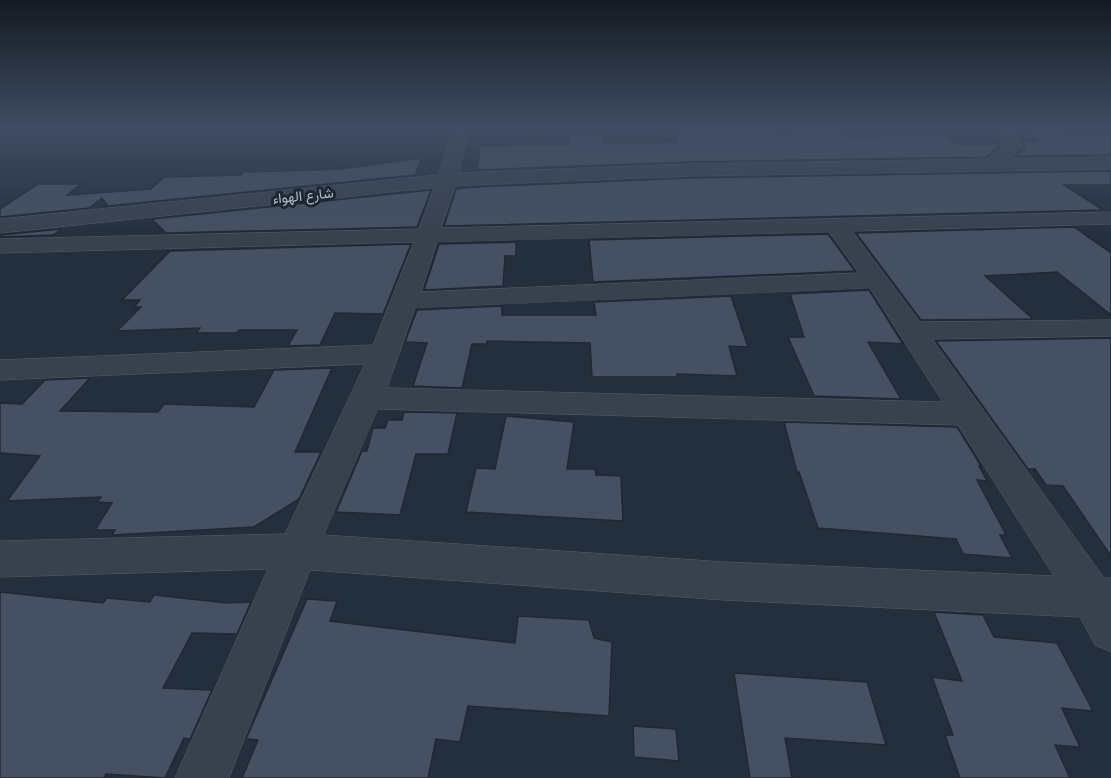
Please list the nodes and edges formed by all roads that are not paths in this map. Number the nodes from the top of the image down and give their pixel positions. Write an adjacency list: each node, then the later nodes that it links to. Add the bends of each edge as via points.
1 (451, 164): 4 (street)
2 (1073, 164): 3 (street, شارع الهواء)
3 (988, 165): 4 (street, شارع الهواء, via 689,170)
4 (447, 180): 7 (street, شارع الهواء); 8 (street)
5 (1111, 218): 6 (street)
6 (835, 224): 8 (street); 10 (street)
7 (0, 226)
8 (429, 234): 9 (street); 11 (street)
9 (0, 246)
10 (877, 280): 11 (street); 13 (street)
11 (405, 301): 14 (street)
12 (1111, 328): 13 (street)
13 (912, 331): 17 (street)
14 (383, 354): 15 (street); 16 (street)
15 (0, 370)
16 (367, 398): 17 (street); 18 (street)
17 (966, 414): 20 (street)
18 (297, 551): 19 (street); 20 (street); 21 (street)
19 (0, 559)
20 (1105, 609)
21 (202, 778)

